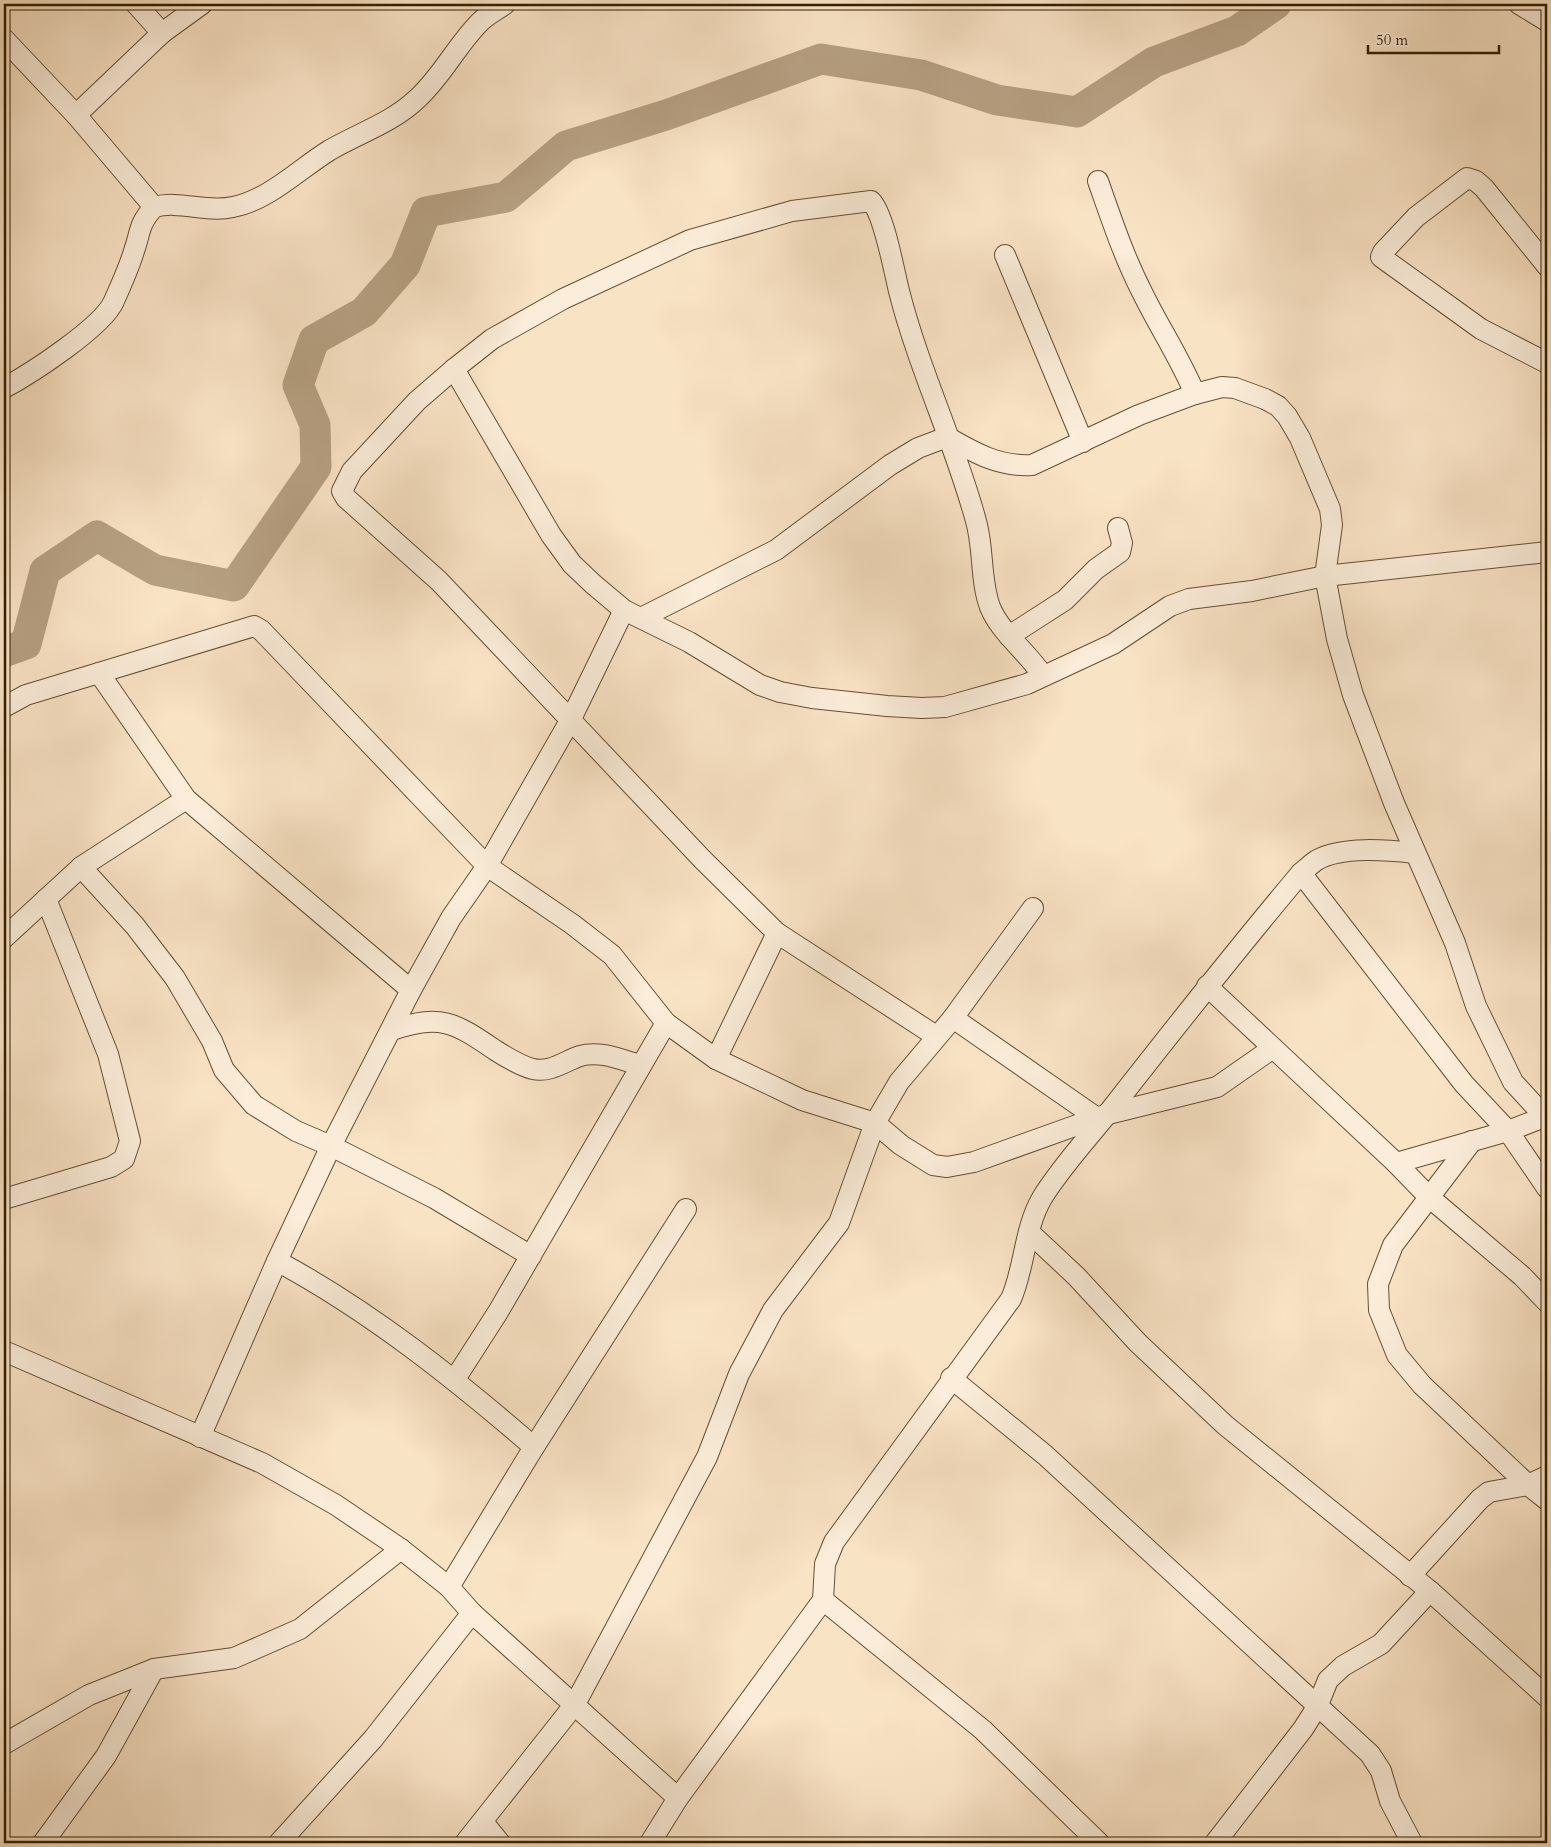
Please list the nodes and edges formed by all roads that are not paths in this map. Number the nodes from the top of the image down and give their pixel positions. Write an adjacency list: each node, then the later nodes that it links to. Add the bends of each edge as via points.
1 (136, 4): 6 (street)
2 (202, 4): 6 (street)
3 (505, 4): 10 (street, via 481,21 439,76 396,118 331,150 256,200 208,209 174,203)
4 (1519, 4): 5 (street)
5 (1547, 22)
6 (162, 33): 8 (street)
7 (4, 39): 8 (street)
8 (76, 115): 10 (street)
9 (1098, 181): 16 (street, via 1142,292 1183,365)
10 (154, 207): 15 (street, via 142,220 114,303 87,331 34,372)
11 (1005, 255): 18 (street)
12 (1547, 266): 13 (street, via 1484,188 1467,178 1416,217 1381,258 1481,329)
13 (1547, 363)
14 (454, 369): 17 (street, via 492,339 563,299 690,240 792,211 871,201 879,214 901,299); 22 (street, via 551,535 572,564); 27 (street, via 417,401 352,471 342,491 439,582)
15 (4, 388)
16 (1195, 394): 18 (street, via 1139,415); 21 (street, via 1236,388 1278,406 1288,416 1330,509 1332,525)
17 (947, 437): 18 (street, via 985,457 1016,466 1032,465); 22 (street, via 918,448 890,466 776,550); 23 (street, via 976,520 990,607)
18 (1083, 442)
19 (1118, 528): 23 (street, via 1122,543 1120,552 1065,600)
20 (1547, 552): 21 (street)
21 (1325, 576): 25 (street, via 1252,591 1189,599 1170,606 1113,644); 29 (street, via 1352,695)
22 (633, 614): 25 (street, via 689,642 760,685 812,698 888,706 945,707 998,693); 27 (street)
23 (1009, 636): 25 (street, via 1032,659)
24 (99, 674): 26 (street, via 26,695); 28 (street); 32 (street, via 254,626)
25 (1043, 676)
26 (4, 707)
27 (571, 719): 32 (street); 37 (street, via 703,860)
28 (186, 799): 33 (street); 40 (street)
29 (1401, 819): 30 (street); 31 (street)
30 (1384, 850): 31 (street); 34 (street, via 1334,854 1317,860)
31 (1415, 853): 49 (street, via 1455,944 1476,1006 1509,1074)
32 (487, 866): 40 (street, via 451,918); 42 (street, via 612,955)
33 (81, 867): 35 (street); 53 (street, via 135,926 175,978 212,1041 224,1070 254,1105 296,1131)
34 (1301, 873): 39 (street); 51 (street, via 1464,1084)
35 (46, 899): 38 (street); 57 (street, via 108,1054 130,1141 124,1159 111,1167)
36 (1034, 908): 41 (street)
37 (778, 933): 44 (street); 46 (street)
38 (4, 938)
39 (1207, 986): 45 (street); 48 (street)
40 (411, 990): 43 (street)
41 (953, 1018): 44 (street); 48 (street)
42 (666, 1023): 46 (street); 47 (street)
43 (392, 1030): 47 (street, via 419,1021 444,1022 533,1069 557,1067 582,1056 606,1055); 53 (street)
44 (936, 1036): 50 (street, via 899,1082)
45 (1273, 1048): 48 (street, via 1217,1087); 54 (street)
46 (716, 1059): 50 (street, via 802,1100)
47 (640, 1065): 60 (street)
48 (1102, 1116): 50 (street, via 974,1162 947,1167 933,1165 920,1158); 59 (street, via 1042,1199)
49 (1546, 1116): 51 (street)
50 (875, 1123): 79 (street, via 839,1223 773,1310 739,1374 707,1457)
51 (1508, 1131): 52 (street); 55 (street)
52 (1472, 1141): 54 (street); 56 (street)
53 (331, 1146): 60 (street, via 434,1198); 61 (street)
54 (1396, 1163): 56 (street)
55 (1547, 1188)
56 (1429, 1197): 62 (street, via 1522,1276); 69 (street, via 1393,1245 1378,1284 1379,1310 1397,1355 1422,1385)
57 (4, 1199)
58 (686, 1209): 67 (street)
59 (1029, 1232): 64 (street, via 1019,1281 1011,1299); 72 (street, via 1076,1276 1138,1343 1225,1425)
60 (530, 1256): 65 (street)
61 (277, 1261): 65 (street, via 326,1287); 66 (street)
62 (1547, 1302)
63 (4, 1351): 66 (street)
64 (951, 1378): 75 (street, via 834,1542 825,1564); 80 (street, via 1045,1454)
65 (455, 1379): 67 (street)
66 (200, 1437): 71 (street, via 262,1463 336,1505)
67 (534, 1447): 73 (street)
68 (1547, 1476): 69 (street)
69 (1528, 1485): 70 (street); 72 (street, via 1489,1492)
70 (1547, 1500)
71 (401, 1548): 73 (street); 77 (street, via 300,1629 234,1658)
72 (1410, 1576): 74 (street)
73 (449, 1587): 76 (street)
74 (1430, 1592): 78 (street); 80 (street, via 1380,1644 1343,1666 1328,1680)
75 (823, 1600): 82 (street); 89 (street, via 983,1730)
76 (472, 1613): 79 (street); 85 (street, via 373,1738)
77 (154, 1669): 81 (street, via 89,1695); 84 (street, via 106,1756)
78 (1547, 1697)
79 (575, 1704): 82 (street); 83 (street)
80 (1317, 1707): 90 (street); 91 (street, via 1370,1754 1381,1771 1390,1801)
81 (4, 1744)
82 (678, 1798): 88 (street)
83 (483, 1822): 86 (street); 87 (street)
84 (43, 1843)
85 (278, 1843)
86 (465, 1843)
87 (500, 1843)
88 (650, 1843)
89 (1099, 1843)
90 (1215, 1843)
91 (1412, 1843)

